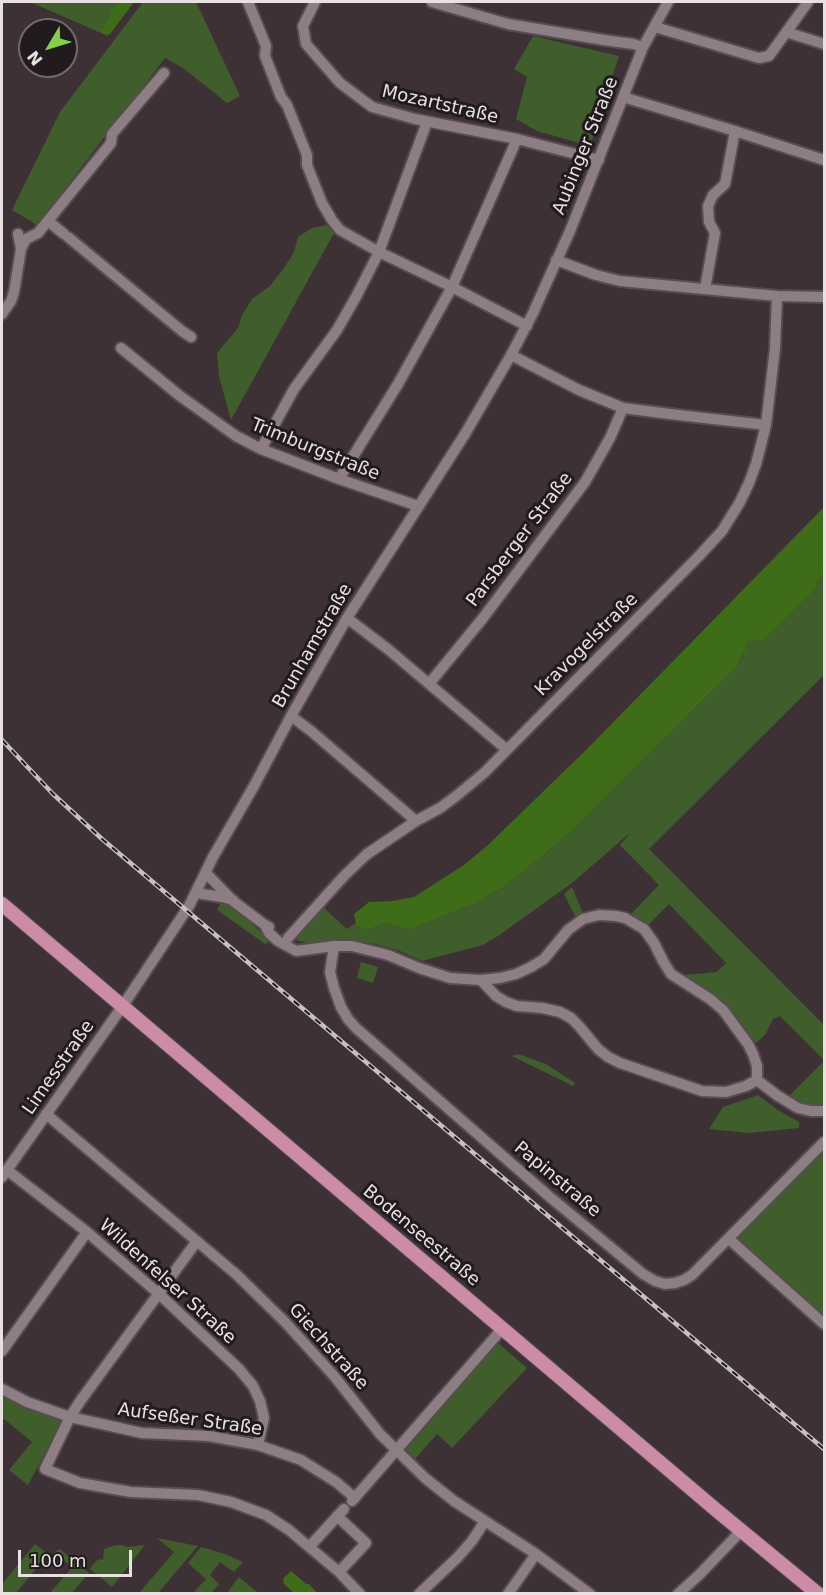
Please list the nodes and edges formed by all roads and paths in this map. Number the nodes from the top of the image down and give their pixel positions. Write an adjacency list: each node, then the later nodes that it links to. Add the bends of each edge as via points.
1 (248, 2): 20 (street, via 266,46 265,56 330,218 340,230)
2 (315, 2): 12 (street, Mozartstraße, via 303,26 306,44 340,83 372,107)
3 (432, 2): 9 (street, via 508,24)
4 (668, 2): 6 (street, Aubinger Straße)
5 (808, 2): 7 (street)
6 (655, 27): 7 (street, via 759,58 769,56); 9 (street, Aubinger Straße)
7 (786, 32): 8 (street)
8 (825, 44)
9 (644, 47): 11 (street, Aubinger Straße)
10 (164, 73): 17 (street, via 112,134 111,143)
11 (623, 97): 13 (street); 15 (street, Aubinger Straße)
12 (427, 122): 14 (street, Mozartstraße); 20 (street)
13 (735, 131): 16 (street); 23 (street, via 725,184 713,195 708,207 715,233)
14 (517, 139): 15 (street, Mozartstraße); 22 (street)
15 (599, 160): 21 (street, Aubinger Straße)
16 (825, 160)
17 (48, 221): 19 (street, via 26,239); 29 (street)
18 (18, 234): 19 (street)
19 (21, 249): 27 (street, via 14,292)
20 (379, 252): 22 (street); 34 (street, via 337,330 294,389)
21 (556, 260): 23 (street, via 620,281); 26 (street, Aubinger Straße)
22 (452, 286): 28 (street); 35 (street)
23 (705, 289): 24 (street)
24 (777, 296): 25 (street); 33 (street, Kravogelstraße)
25 (825, 297)
26 (537, 303): 28 (street, Brunhamstraße)
27 (2, 314)
28 (527, 326): 31 (street, Brunhamstraße)
29 (191, 337)
30 (121, 348): 34 (street, Trimburgstraße, via 206,415)
31 (511, 355): 32 (street); 36 (street, Brunhamstraße)
32 (623, 408): 33 (street); 38 (street, Parsberger Straße, via 585,482)
33 (766, 425): 40 (street, Kravogelstraße, via 750,483 722,531)
34 (261, 448): 35 (street, Trimburgstraße)
35 (339, 479): 36 (street, Trimburgstraße)
36 (418, 506): 37 (street, Brunhamstraße)
37 (347, 618): 38 (street); 39 (street, Brunhamstraße)
38 (429, 684): 40 (street)
39 (291, 716): 41 (street); 42 (street, Brunhamstraße)
40 (506, 749): 41 (street, Kravogelstraße, via 455,797)
41 (416, 821): 47 (street, Kravogelstraße, via 367,854)
42 (206, 873): 43 (street, Brunhamstraße); 44 (street)
43 (196, 893): 44 (street); 51 (street, Brunhamstraße)
44 (233, 901): 46 (street)
45 (2, 904): 51 (main road, Bodenseestraße)
46 (265, 926): 47 (street); 49 (street, via 289,948)
47 (288, 938): 49 (street)
48 (334, 946): 49 (street); 50 (street, via 388,955 450,978); 58 (street, Papinstraße, via 330,972 348,1019 643,1274 665,1284 684,1280)
49 (306, 950)
50 (481, 980): 52 (street, via 506,1002 560,1012 571,1018 598,1049 620,1063 716,1093); 52 (street, via 531,967 583,919 598,915 625,918 644,929 671,974 723,1010 753,1054)
51 (122, 1007): 54 (street, Limesstraße); 62 (main road, Bodenseestraße)
52 (757, 1080): 53 (street, via 798,1108)
53 (825, 1112)
54 (46, 1114): 56 (street, Limesstraße); 59 (street, Giechstraße)
55 (825, 1143): 58 (street, Papinstraße)
56 (4, 1173): 57 (street, Wildenfelser Straße)
57 (87, 1232): 60 (street, Wildenfelser Straße); 63 (street)
58 (729, 1239): 61 (street)
59 (197, 1241): 60 (street); 67 (street, Giechstraße, via 285,1322)
60 (158, 1293): 65 (street); 66 (street, Wildenfelser Straße, via 253,1386 264,1418)
61 (825, 1324)
62 (502, 1329): 67 (street); 70 (main road, Bodenseestraße)
63 (2, 1351)
64 (2, 1389): 65 (street, Aufseßer Straße)
65 (70, 1417): 66 (street, Aufseßer Straße, via 142,1432); 71 (street, via 45,1469 80,1483 130,1492 198,1495 231,1502 266,1515)
66 (258, 1444): 68 (street, Aufseßer Straße, via 302,1460 336,1482)
67 (396, 1451): 68 (street); 69 (street, Giechstraße, via 454,1501)
68 (347, 1506): 71 (street); 73 (street, Aufseßer Straße, via 366,1543)
69 (485, 1521): 72 (street, Giechstraße); 76 (street, via 457,1558)
70 (741, 1531): 78 (street); 79 (main road, Bodenseestraße)
71 (310, 1546): 73 (street)
72 (536, 1554): 74 (street, Giechstraße); 77 (street)
73 (339, 1572): 75 (street)
74 (587, 1592)
75 (360, 1593)
76 (419, 1593)
77 (508, 1593)
78 (678, 1593)
79 (818, 1593)

